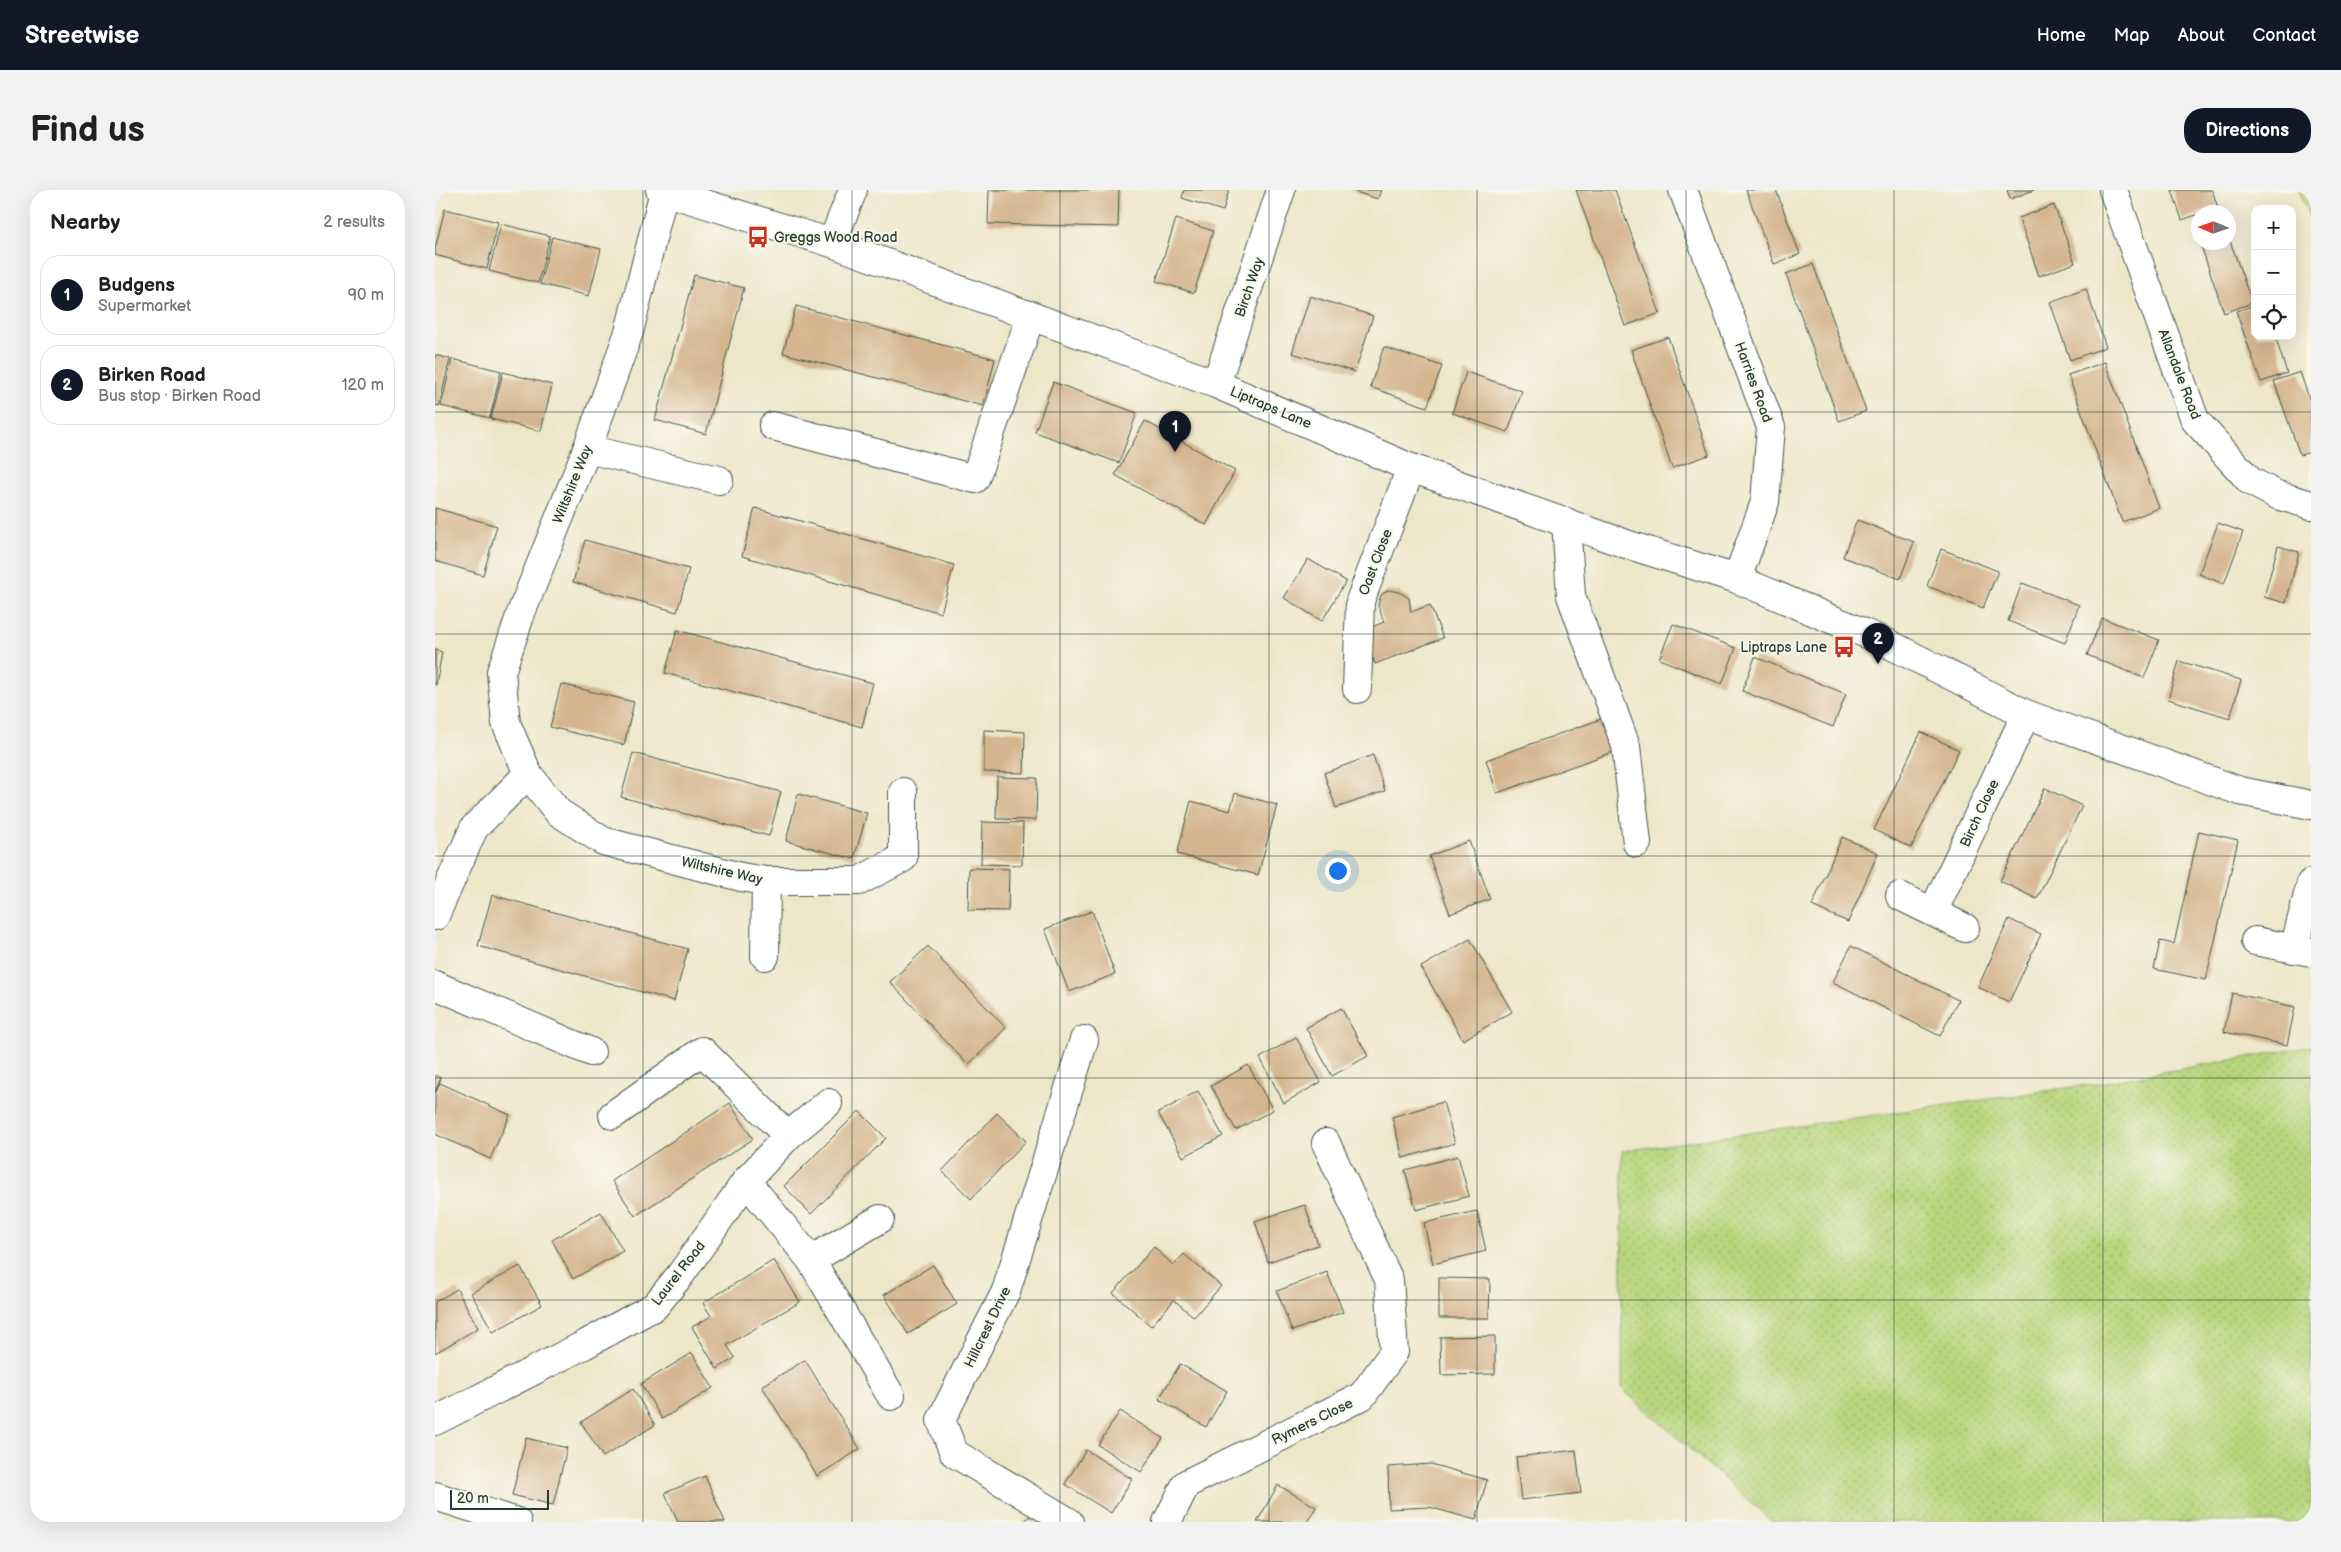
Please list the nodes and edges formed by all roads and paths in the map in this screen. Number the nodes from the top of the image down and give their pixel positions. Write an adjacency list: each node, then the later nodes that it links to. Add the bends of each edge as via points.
1 (853, 190): 6 (street)
2 (1281, 190): 8 (street, Birch Way)
3 (1683, 190): 15 (street, Harries Road, via 1771,427 1765,502)
4 (2113, 190): 13 (street, Allandale Road, via 2195,420 2249,481 2277,496)
5 (662, 191): 6 (street, Liptraps Lane); 10 (street, Wiltshire Way, via 629,332)
6 (832, 243): 7 (street, Liptraps Lane)
7 (1031, 315): 8 (street, Liptraps Lane); 9 (street, via 975,480)
8 (1216, 384): 11 (street, Liptraps Lane)
9 (773, 426)
10 (587, 449): 12 (street); 18 (street, Wiltshire Way, via 521,612 501,672 506,723)
11 (1411, 468): 14 (street, Liptraps Lane); 16 (street, Oast Close, via 1360,601)
12 (719, 480)
13 (2311, 505)
14 (1566, 522): 15 (street, Liptraps Lane); 21 (street, via 1571,596 1627,746)
15 (1737, 579): 17 (street, Liptraps Lane, via 1883,641)
16 (1357, 689)
17 (2025, 714): 20 (street, Liptraps Lane, via 2240,791); 25 (street, Birch Close)
18 (528, 774): 22 (street, Wiltshire Way, via 558,812 603,841); 26 (street, via 474,828)
19 (903, 792): 22 (street, Wiltshire Way, via 903,858 859,881)
20 (2311, 805)
21 (1637, 843)
22 (766, 881): 30 (street)
23 (2311, 883): 29 (street)
24 (1900, 896): 25 (street)
25 (1933, 912): 27 (street)
26 (435, 916)
27 (1965, 928)
28 (2255, 941): 29 (street)
29 (2303, 950)
30 (765, 956)
31 (435, 985): 33 (street)
32 (1083, 1040): 45 (street, Hillcrest Drive, via 1006,1291 941,1420 954,1453)
33 (591, 1052)
34 (828, 1103): 36 (street, Laurel Road)
35 (613, 1115): 36 (street, via 702,1052)
36 (788, 1136): 38 (street, Laurel Road)
37 (1326, 1143): 46 (street, Rymers Close, via 1389,1280 1394,1352 1362,1396 1186,1484)
38 (746, 1182): 40 (street); 42 (street, Laurel Road, via 655,1306)
39 (880, 1219): 40 (street)
40 (811, 1260): 41 (street)
41 (891, 1396)
42 (435, 1421)
43 (435, 1496): 44 (street)
44 (517, 1522)
45 (1069, 1522)
46 (1167, 1522)

